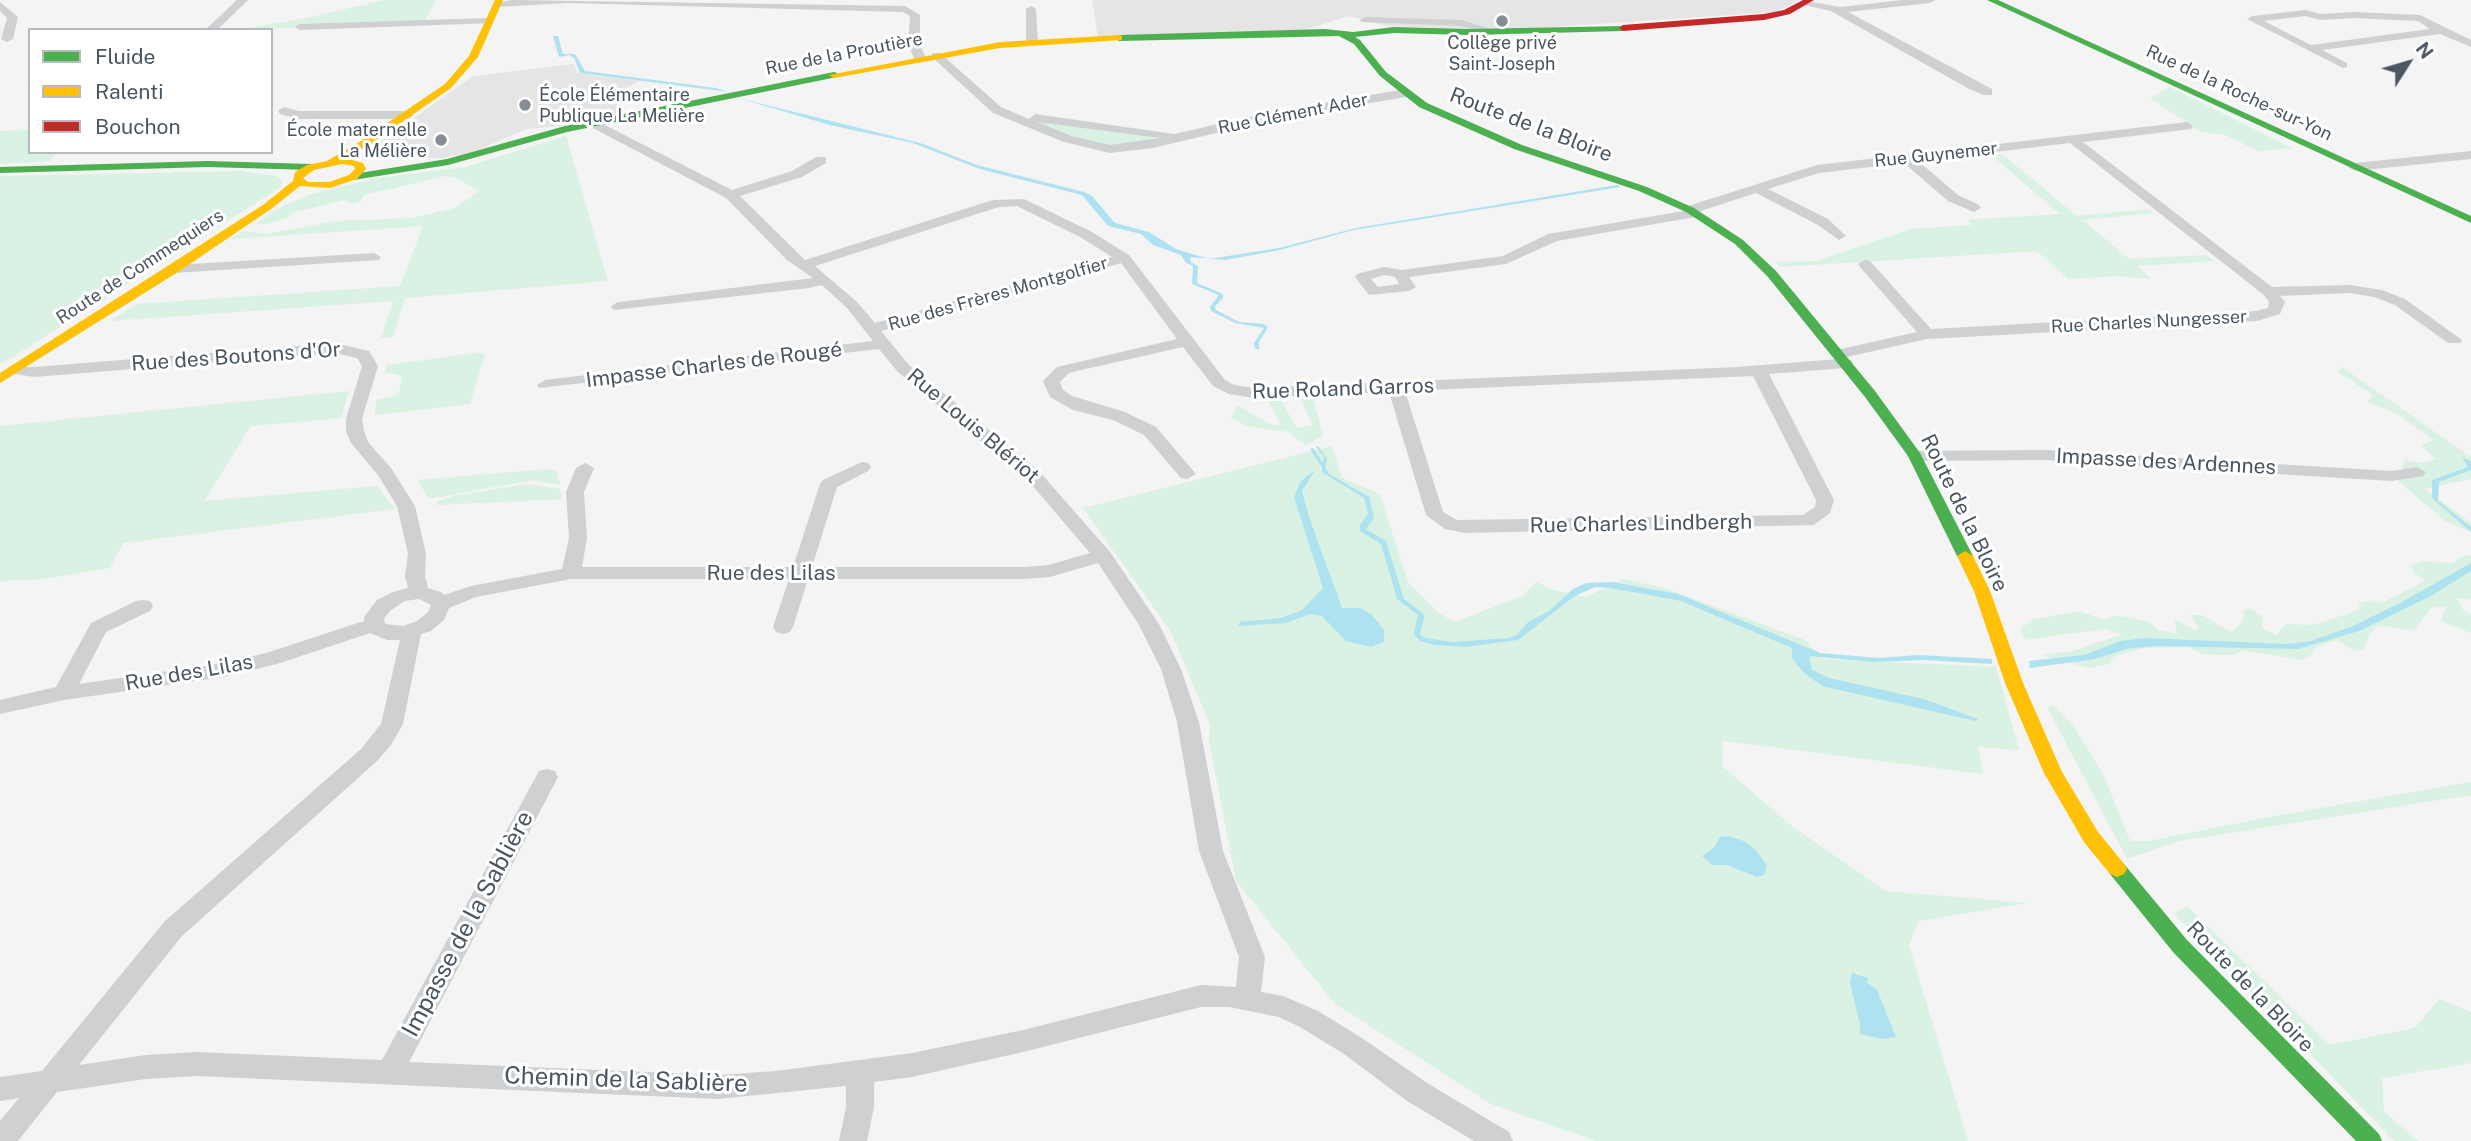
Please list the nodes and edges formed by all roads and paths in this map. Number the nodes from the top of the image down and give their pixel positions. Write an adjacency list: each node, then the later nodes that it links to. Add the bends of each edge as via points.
1 (243, 0): 15 (street)
2 (1930, 0): 11 (street)
3 (1991, 0): 41 (street, Rue de la Roche-sur-Yon)
4 (498, 2): 5 (street); 13 (street)
5 (647, 2): 7 (street)
6 (1807, 2): 11 (street); 18 (street, Rue de la Proutière, via 1787,12 1748,19)
7 (755, 3): 23 (street, via 905,9 915,15 914,45)
8 (2287, 4): 12 (street)
9 (0, 5): 19 (street, via 13,18)
10 (1031, 9): 20 (street)
11 (1834, 9): 25 (street)
12 (2306, 13): 17 (street, via 2420,18); 22 (street, via 2252,19)
13 (489, 22): 14 (street); 29 (street, via 458,76)
14 (300, 27)
15 (212, 28)
16 (1353, 30): 18 (street, Rue de la Proutière); 18 (street, via 1462,23); 20 (street, Rue de la Proutière); 26 (street, Route de la Bloire, via 1383,74)
17 (2441, 31): 21 (street); 22 (street)
18 (1493, 32)
19 (7, 39)
20 (1032, 42): 23 (street, Rue de la Proutière)
21 (2471, 44)
22 (2309, 48): 24 (street)
23 (928, 57): 28 (street, Rue Clément Ader, via 997,110); 30 (street, Rue de la Proutière)
24 (2343, 65)
25 (1988, 92)
26 (1406, 93): 32 (street, Rue Clément Ader); 50 (street, Route de la Bloire, via 1482,132)
27 (284, 111): 29 (street, via 299,115)
28 (1010, 114): 32 (street, Rue Clément Ader); 32 (street, Rue Clément Ader, via 1068,139 1110,149)
29 (408, 115): 34 (street)
30 (595, 124): 42 (street, Rue de la Proutière, via 462,159 405,169); 47 (street, Rue Louis Blériot)
31 (2187, 127): 33 (street, Rue Guynemer)
32 (1180, 136)
33 (2073, 140): 36 (street, Rue Guynemer); 62 (street, Rue Charles Nungesser)
34 (365, 143): 38 (street); 42 (street)
35 (2471, 155): 41 (street)
36 (1906, 158): 46 (street, Rue Guynemer, via 1817,169); 49 (street, via 1953,198)
37 (821, 160): 47 (street, via 797,174)
38 (332, 161): 40 (street); 42 (street, Rue de la Proutière)
39 (269, 167): 40 (street); 43 (street, via 208,164); 44 (street)
40 (311, 167): 44 (street, Route de Commequiers)
41 (2355, 167): 51 (street, Rue de la Roche-sur-Yon)
42 (357, 169): 45 (street)
43 (0, 170)
44 (298, 179): 45 (street); 48 (street, Route de Commequiers)
45 (320, 186): 48 (street)
46 (1756, 188): 50 (street, Rue Guynemer); 52 (street, via 1823,222)
47 (731, 195): 56 (street, Rue Louis Blériot)
48 (267, 207): 57 (street, Route de Commequiers)
49 (1974, 208)
50 (1693, 211): 58 (street, Rue Guynemer, via 1553,237 1506,261); 69 (street, Route de la Bloire, via 1754,255)
51 (2471, 220)
52 (1839, 236)
53 (374, 257): 57 (street)
54 (1124, 258): 56 (street, Rue Roland Garros, via 1029,205 1008,201); 64 (street, Rue des Frères Montgolfier); 67 (street, Rue Roland Garros)
55 (1865, 264): 65 (street)
56 (803, 265): 60 (street, Rue Louis Blériot)
57 (174, 269): 70 (street, Route de Commequiers)
58 (1402, 274)
59 (2355, 278): 61 (street)
60 (824, 279): 63 (street); 64 (street, Rue Louis Blériot)
61 (2367, 291): 62 (street); 66 (street, via 2400,302)
62 (2269, 292): 65 (street, Rue Charles Nungesser, via 2277,302 2275,311 2257,316)
63 (619, 307)
64 (871, 329): 68 (street, Rue Louis Blériot)
65 (1927, 334): 69 (street, Rue Charles Nungesser)
66 (2454, 340)
67 (1188, 341): 74 (street, Rue Roland Garros, via 1219,383 1241,392); 79 (street, via 1073,367 1051,381 1053,390 1066,400 1150,431)
68 (884, 344): 73 (street, Impasse Charles de Rougé); 80 (street, Rue Louis Blériot, via 921,384 1025,467)
69 (1841, 358): 71 (street, Rue Roland Garros); 75 (street, Route de la Bloire)
70 (15, 370): 72 (street, Route de Commequiers); 83 (street, Rue des Boutons d'Or, via 334,348 363,354 370,366 354,419 355,431 406,506 417,554)
71 (1759, 371): 74 (street, Rue Roland Garros); 74 (street, Rue Charles Lindbergh, via 1825,500 1824,509 1807,521 1452,524 1435,515)
72 (0, 379)
73 (545, 385)
74 (1396, 388)
75 (1915, 456): 78 (street, Impasse des Ardennes, via 2046,456 2392,476); 100 (street, Route de la Bloire, via 1982,590 2043,752 2091,838 2180,946)
76 (862, 467): 82 (street, via 829,484)
77 (585, 468): 81 (street, via 575,492 578,538)
78 (2417, 472)
79 (1187, 474)
80 (1102, 556): 82 (street, Rue des Lilas, via 1026,573); 92 (street, Rue Louis Blériot, via 1149,624 1171,669 1188,722 1211,851 1252,957)
81 (571, 573): 82 (street, Rue des Lilas); 84 (street, Rue des Lilas, via 471,592)
82 (799, 574): 87 (street)
83 (419, 593): 84 (street, via 434,596); 86 (street, via 384,605 374,617)
84 (441, 604): 88 (street, via 437,615)
85 (143, 606): 89 (street, via 98,628)
86 (375, 624): 88 (street, via 387,633); 89 (street, Rue des Lilas, via 224,670)
87 (783, 627)
88 (412, 631): 95 (street, via 392,723 383,739 173,929)
89 (64, 693): 90 (street, Rue des Lilas)
90 (0, 707)
91 (547, 777): 93 (street, Impasse de la Sablière)
92 (1248, 998): 94 (street, Chemin de la Sablière, via 1201,996 1023,1041); 99 (street, Chemin de la Sablière, via 1309,1019)
93 (390, 1071): 94 (street, Chemin de la Sablière, via 718,1087); 95 (street, Chemin de la Sablière, via 196,1064)
94 (860, 1074): 98 (street)
95 (51, 1081): 96 (street, Chemin de la Sablière); 97 (street)
96 (0, 1089)
97 (1, 1141)
98 (853, 1141)
99 (1499, 1141)
100 (2371, 1141)

